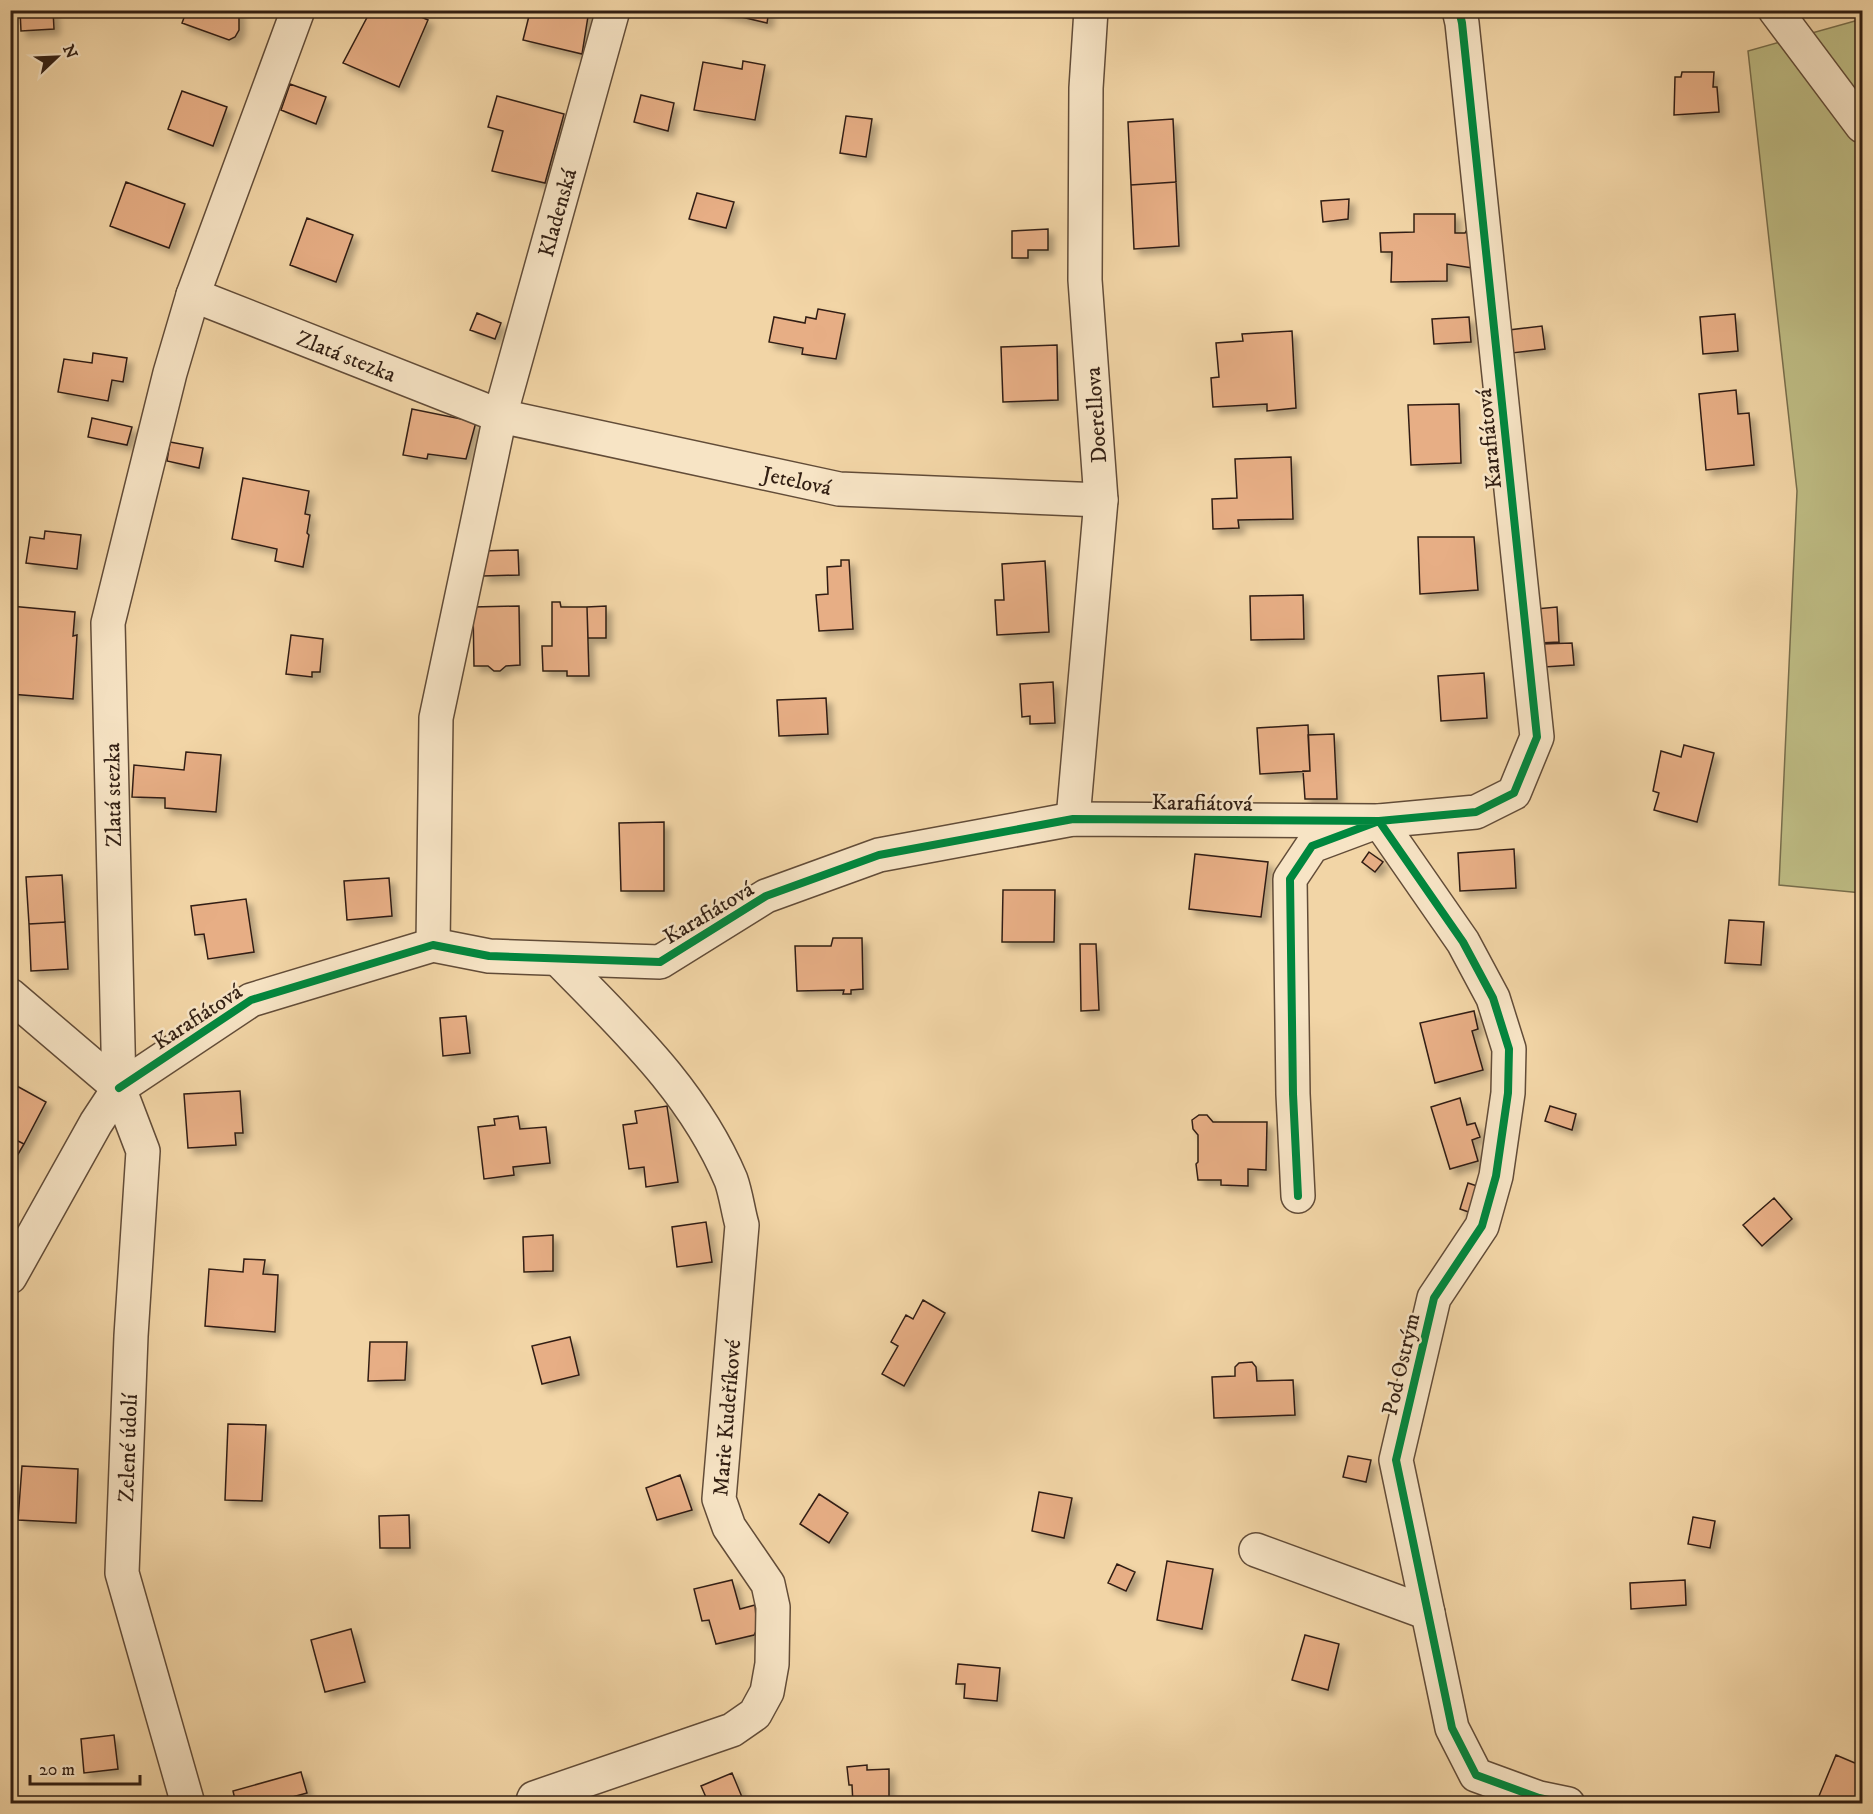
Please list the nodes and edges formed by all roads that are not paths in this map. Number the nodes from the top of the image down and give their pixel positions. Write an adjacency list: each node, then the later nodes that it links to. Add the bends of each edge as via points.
1 (298, 10): 7 (street, Zlatá stezka)
2 (613, 10): 8 (street, Kladenská)
3 (1092, 10): 9 (street, Doerellova, via 1086,88 1085,280)
4 (1459, 10): 11 (street, Karafiátová, via 1537,736 1514,793 1476,812)
5 (1775, 10): 6 (street)
6 (1863, 126)
7 (193, 295): 8 (street, Zlatá stezka); 15 (street, Zlatá stezka, via 108,623)
8 (500, 416): 9 (street, Jetelová, via 839,489); 12 (street, Kladenská, via 436,718)
9 (1101, 500): 10 (street, Doerellova)
10 (1073, 819): 11 (street, Karafiátová); 13 (street, Karafiátová, via 879,855 766,896 660,962)
11 (1379, 821): 16 (street, Karafiátová, via 1312,846 1290,879); 19 (street, Pod Ostrým, via 1463,942 1493,998 1509,1048 1508,1092 1496,1176 1482,1226 1434,1298 1396,1461)
12 (434, 945): 13 (street, Karafiátová, via 489,956); 15 (street, Karafiátová, via 250,1000)
13 (559, 960): 21 (street, Marie Kudeříkové, via 646,1049 686,1097 731,1181 742,1225 719,1499 729,1527 768,1584 773,1607 772,1664 767,1692 755,1714 732,1730 534,1798)
14 (10, 995): 15 (street)
15 (119, 1088): 17 (street); 20 (street, Zelené údolí, via 143,1151 122,1573)
16 (1298, 1196)
17 (10, 1277)
18 (1256, 1550): 19 (street)
19 (1428, 1613): 22 (street, Pod Ostrým, via 1452,1728 1476,1775 1539,1798)
20 (188, 1803)
21 (532, 1803)
22 (1568, 1803)

